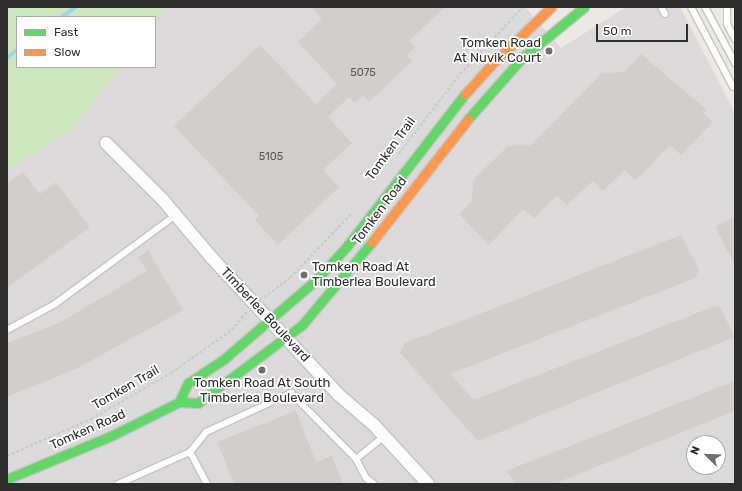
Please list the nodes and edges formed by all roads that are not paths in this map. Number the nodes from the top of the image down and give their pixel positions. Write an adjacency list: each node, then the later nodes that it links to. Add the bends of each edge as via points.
1 (584, 7): 8 (main road, Tomken Road)
2 (661, 7): 7 (lane)
3 (691, 7): 11 (lane, via 733,87)
4 (705, 7): 10 (lane)
5 (727, 7): 9 (lane, via 727,24)
6 (544, 9): 8 (street); 14 (main road, Tomken Road, via 463,97 347,246 317,279)
7 (665, 14)
8 (554, 29): 16 (main road, Tomken Road, via 486,96 337,286)
9 (735, 39)
10 (735, 63)
11 (735, 86)
12 (106, 143): 13 (street, Timberlea Boulevard)
13 (177, 214): 14 (street, Timberlea Boulevard, via 211,257); 15 (lane, via 55,304)
14 (271, 321): 16 (street, Timberlea Boulevard); 17 (main road, Tomken Road, via 224,359 188,383)
15 (7, 330)
16 (287, 337): 17 (main road, Tomken Road, via 198,404); 18 (street, Timberlea Boulevard, via 340,395)
17 (179, 402): 21 (main road, Tomken Road, via 111,436)
18 (384, 436): 20 (lane); 25 (street, Timberlea Boulevard)
19 (190, 452): 20 (lane, via 206,432 291,393); 22 (lane); 23 (lane)
20 (356, 459): 24 (lane, via 366,478)
21 (7, 479)
22 (118, 484)
23 (207, 484)
24 (374, 484)
25 (428, 484)

